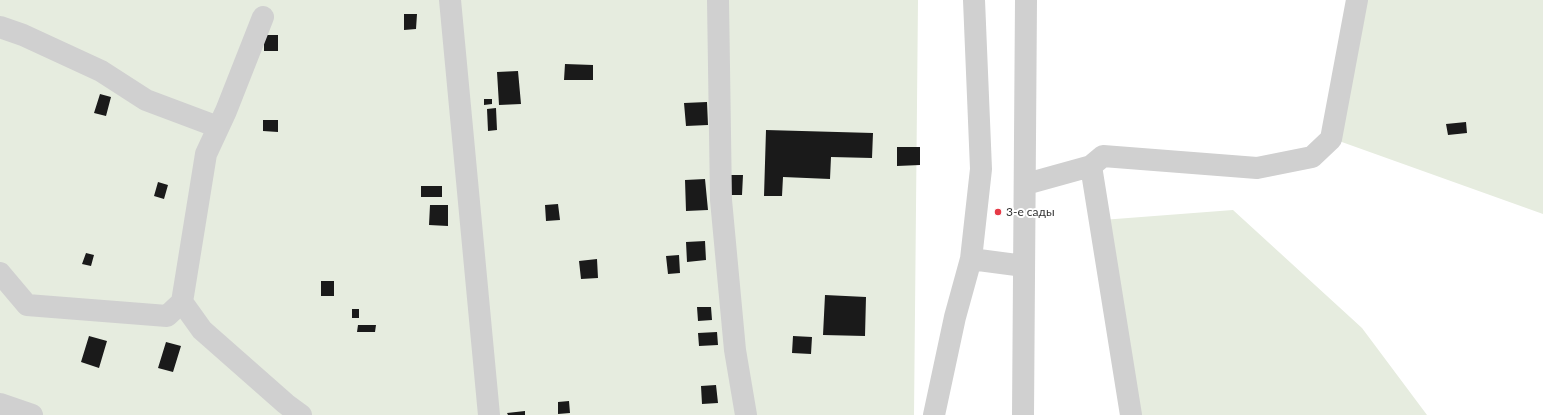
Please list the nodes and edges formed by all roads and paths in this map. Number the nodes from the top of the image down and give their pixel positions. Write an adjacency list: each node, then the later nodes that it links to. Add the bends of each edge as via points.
1 (450, 0): 18 (street)
2 (718, 0): 19 (street, via 721,200 735,350)
3 (974, 0): 11 (street, via 981,169)
4 (1026, 0): 10 (street)
5 (1357, 0): 9 (street, via 1331,139 1312,157 1257,168 1103,156)
6 (263, 17): 8 (street)
7 (0, 27): 8 (street, via 101,71 146,100)
8 (218, 127): 14 (street, via 206,154)
9 (1091, 166): 10 (street); 22 (street)
10 (1026, 184): 12 (street)
11 (971, 259): 12 (street); 20 (street, via 955,316)
12 (1024, 266): 21 (street)
13 (0, 273): 14 (street, via 27,305 167,316)
14 (182, 302): 17 (street, via 202,330)
15 (0, 404): 16 (street)
16 (30, 415)
17 (301, 415)
18 (489, 415)
19 (746, 415)
20 (934, 415)
21 (1023, 415)
22 (1131, 415)

